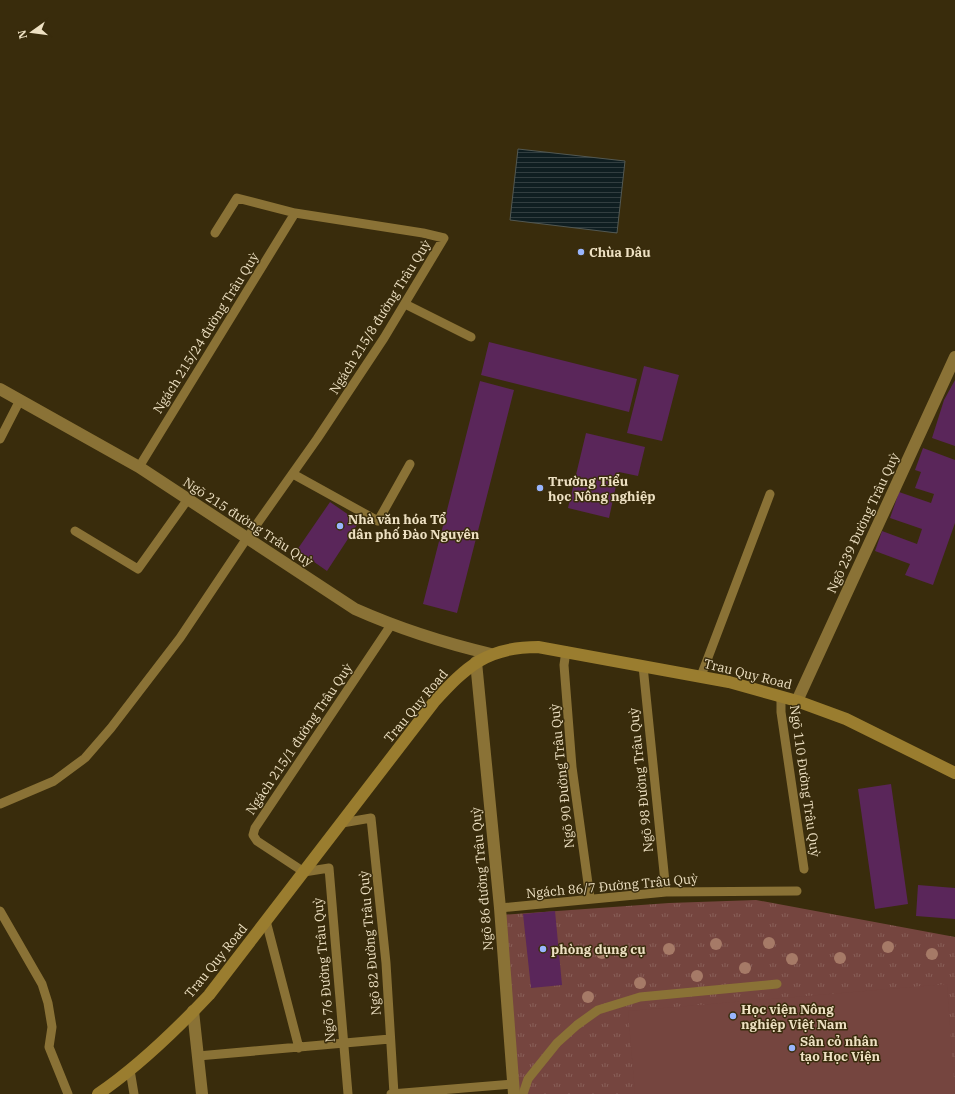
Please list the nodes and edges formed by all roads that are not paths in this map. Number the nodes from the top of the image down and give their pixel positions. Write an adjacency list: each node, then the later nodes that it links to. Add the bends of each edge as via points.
1 (295, 213): 2 (lane, Ngách 215/8 đường Trâu Quỳ, via 237,198); 3 (lane, Ngách 215/8 đường Trâu Quỳ, via 444,238); 10 (lane, Ngách 215/24 đường Trâu Quỳ)
2 (215, 233)
3 (405, 304): 4 (lane); 11 (lane, Ngách 215/8 đường Trâu Quỳ)
4 (472, 337)
5 (955, 357): 23 (street, Ngõ 239 Đường Trâu Quỳ)
6 (0, 389): 7 (street, Ngõ 215 đường Trâu Quỳ)
7 (20, 400): 8 (lane); 10 (street, Ngõ 215 đường Trâu Quỳ)
8 (0, 439)
9 (410, 464): 11 (lane, via 378,521)
10 (138, 467): 13 (street, Ngõ 215 đường Trâu Quỳ)
11 (293, 474): 15 (lane, Ngách 215/8 đường Trâu Quỳ)
12 (770, 494): 21 (lane)
13 (188, 499): 14 (lane, via 138,569); 15 (street, Ngõ 215 đường Trâu Quỳ)
14 (75, 531)
15 (247, 538): 16 (street, Ngõ 215 đường Trâu Quỳ, via 356,609); 25 (lane, Ngách 215/8 đường Trâu Quỳ, via 180,638 85,758 54,781)
16 (391, 625): 18 (street, Ngõ 215 đường Trâu Quỳ); 28 (lane, Ngách 215/1 đường Trâu Quỳ, via 255,828 254,835 257,841)
17 (566, 651): 18 (street, Trau Quy Road, via 523,647); 20 (street, Trau Quy Road); 31 (lane, Ngõ 90 Đường Trâu Quỳ, via 564,665 572,767)
18 (491, 654): 19 (street, Trau Quy Road)
19 (476, 662): 26 (street, Trau Quy Road, via 434,702); 32 (street, Ngõ 86 đường Trâu Quỳ)
20 (643, 666): 21 (street, Trau Quy Road); 30 (lane, Ngõ 98 Đường Trâu Quỳ)
21 (701, 676): 22 (street, Trau Quy Road)
22 (781, 697): 23 (street, Trau Quy Road); 27 (lane, Ngõ 110 Đường Trâu Quỳ)
23 (797, 701): 24 (street, Trau Quy Road, via 846,719)
24 (955, 773)
25 (0, 804)
26 (342, 823): 28 (street, Trau Quy Road); 37 (lane, Ngõ 82 Đường Trâu Quỳ, via 371,818 386,963)
27 (804, 868)
28 (304, 872): 34 (street, Trau Quy Road); 38 (lane, Ngõ 76 Đường Trâu Quỳ, via 329,868)
29 (797, 891): 30 (lane, Ngách 86/7 Đường Trâu Quỳ)
30 (666, 892): 31 (lane, Ngách 86/7 Đường Trâu Quỳ)
31 (590, 898): 32 (lane, Ngách 86/7 Đường Trâu Quỳ)
32 (500, 908): 42 (street, Ngõ 86 đường Trâu Quỳ)
33 (0, 911): 44 (lane, via 42,984 52,1028 49,1047)
34 (266, 921): 36 (street, Trau Quy Road, via 213,990); 39 (lane)
35 (777, 984): 51 (lane, via 640,997 598,1010 556,1043 528,1079)
36 (193, 1011): 40 (street); 41 (street, Trau Quy Road)
37 (390, 1039): 38 (lane); 50 (lane, Ngõ 82 Đường Trâu Quỳ)
38 (343, 1043): 39 (lane); 48 (lane, Ngõ 76 Đường Trâu Quỳ)
39 (299, 1048): 40 (lane)
40 (198, 1056): 47 (street)
41 (130, 1070): 45 (street, Trau Quy Road); 46 (lane)
42 (514, 1089): 43 (lane)
43 (415, 1093): 50 (lane)
44 (68, 1094)
45 (98, 1094)
46 (134, 1094)
47 (202, 1094)
48 (348, 1094)
49 (391, 1094): 50 (lane)
50 (394, 1094)
51 (523, 1094)

